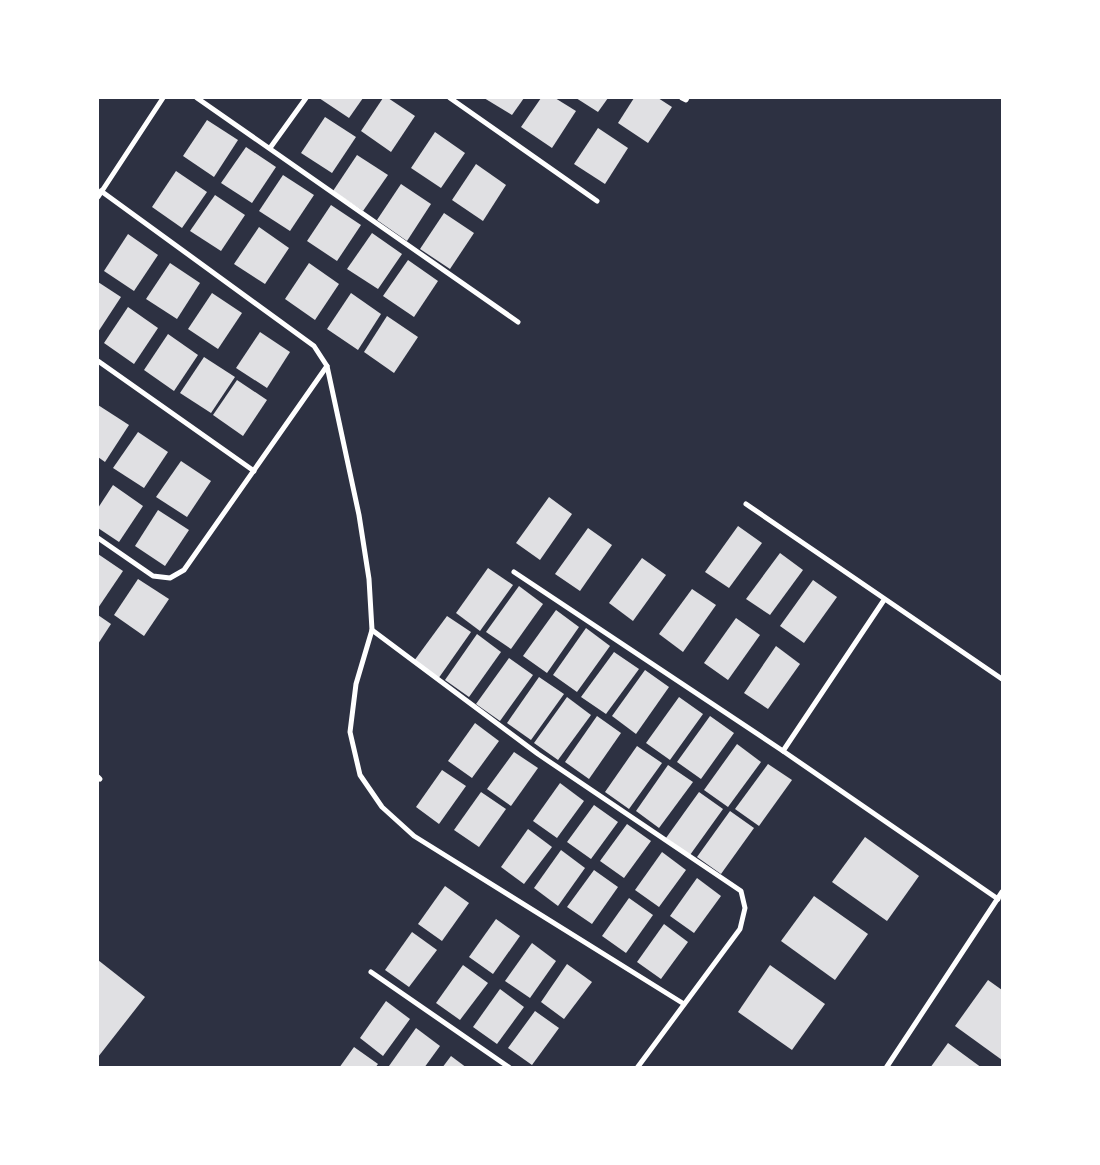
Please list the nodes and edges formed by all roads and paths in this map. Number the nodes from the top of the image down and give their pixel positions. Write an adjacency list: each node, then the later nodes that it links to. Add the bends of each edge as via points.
1 (163, 98): 6 (street)
2 (197, 98): 5 (street)
3 (306, 98): 5 (street)
4 (450, 98): 8 (street)
5 (270, 148): 9 (street)
6 (101, 191): 7 (street); 11 (street, via 314,346)
7 (98, 197)
8 (597, 201)
9 (518, 322)
10 (98, 361): 12 (street)
11 (327, 366): 12 (street); 17 (street, via 359,515 369,579)
12 (254, 470): 14 (street, via 184,570 170,578 153,576)
13 (746, 504): 16 (street)
14 (98, 538)
15 (514, 572): 19 (street)
16 (884, 600): 18 (street); 19 (street)
17 (372, 630): 23 (street, via 356,684 350,732 360,776 382,807 414,836); 23 (street, via 538,754 741,891 745,908 740,929)
18 (1002, 679)
19 (783, 751): 21 (street)
20 (1002, 892): 21 (street)
21 (998, 898): 26 (street)
22 (371, 972): 24 (street)
23 (684, 1004): 25 (street)
24 (510, 1068)
25 (637, 1068)
26 (886, 1068)

